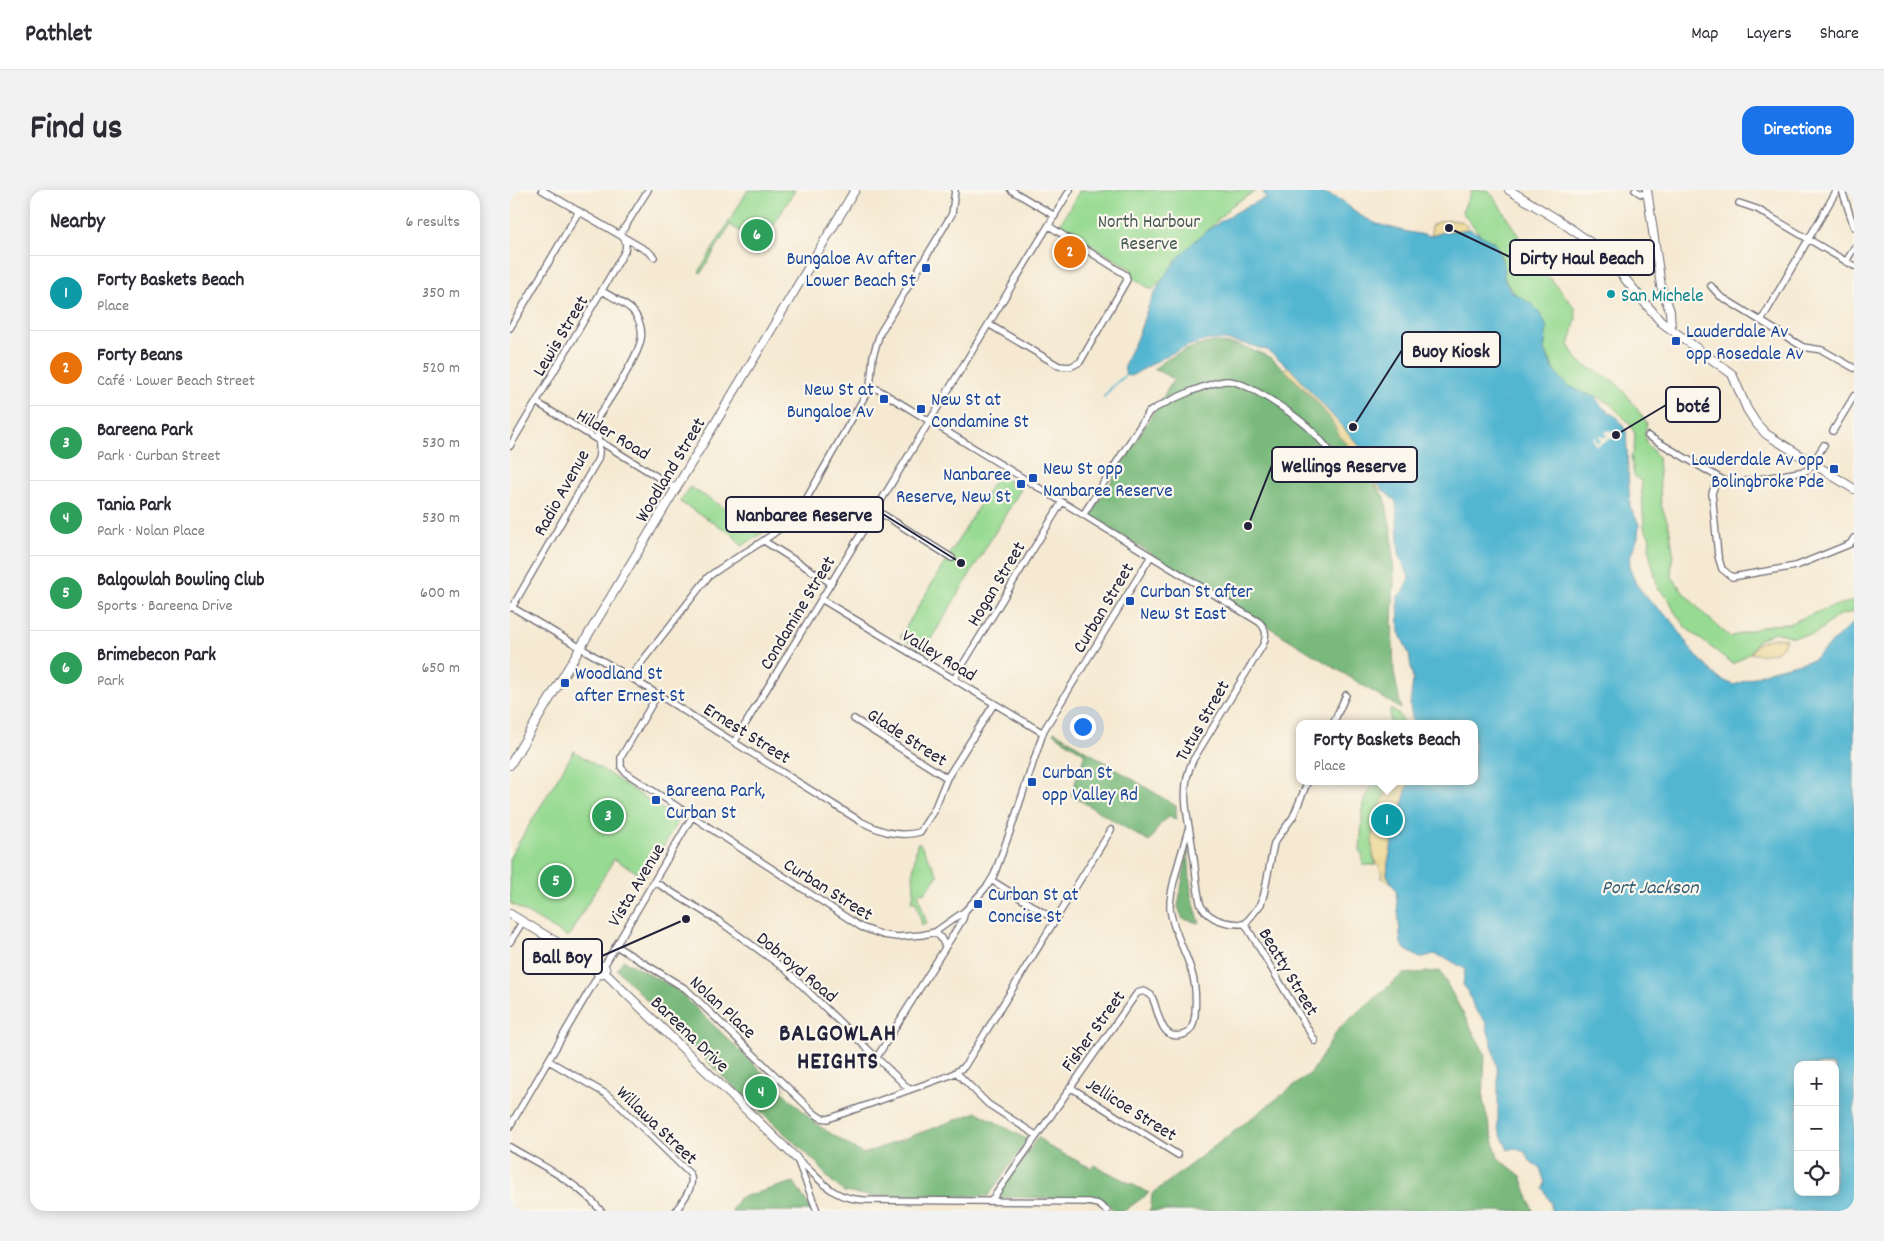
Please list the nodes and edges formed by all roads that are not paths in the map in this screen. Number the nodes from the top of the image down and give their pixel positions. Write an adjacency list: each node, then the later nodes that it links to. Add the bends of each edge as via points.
1 (542, 190): 13 (street)
2 (648, 190): 17 (street)
3 (855, 190): 42 (street, Woodland Street)
4 (955, 190): 30 (street, via 952,214 880,334 873,356)
5 (1011, 190): 14 (street)
6 (1070, 190): 14 (street, Condamine Street)
7 (1509, 190): 28 (street, via 1601,250 1653,313)
8 (1635, 190): 11 (street, via 1641,194)
9 (1837, 190): 18 (street)
10 (1842, 190): 15 (street)
11 (1647, 192): 28 (street)
12 (1739, 203): 18 (street, via 1757,209)
13 (579, 211): 17 (street); 27 (street)
14 (1055, 216): 16 (street, Condamine Street)
15 (1853, 223)
16 (1049, 226): 26 (street, Condamine Street); 26 (street, via 1126,275 1127,280 1080,362 1070,367 1059,366)
17 (622, 236): 20 (street); 24 (street, Lewis Street, via 625,251)
18 (1808, 239): 21 (street); 25 (street)
19 (1854, 248): 21 (street)
20 (654, 257)
21 (1846, 262): 22 (street)
22 (1854, 266)
23 (1711, 286): 25 (street, via 1720,296)
24 (602, 291): 32 (street, Lewis Street); 36 (street, Radio Avenue, via 632,311 642,331 639,348 598,417)
25 (1760, 321): 29 (street, via 1803,347 1822,350)
26 (990, 325): 33 (street, Condamine Street)
27 (510, 328)
28 (1671, 329): 39 (street, via 1732,374 1747,409 1762,430)
29 (1854, 368)
30 (870, 387): 33 (street); 48 (street, via 800,510 790,522)
31 (1854, 396): 34 (street)
32 (536, 402): 36 (street, Hilder Road); 38 (street, Lewis Street)
33 (931, 421): 44 (street); 45 (street, Condamine Street)
34 (1832, 431)
35 (1648, 436): 41 (street)
36 (599, 441): 42 (street, Hilder Road); 53 (street, Radio Avenue, via 598,460)
37 (1824, 445): 39 (street)
38 (510, 446)
39 (1813, 464): 41 (street, via 1806,471 1730,484); 43 (street)
40 (1347, 473): 46 (street, via 1307,426 1253,389 1229,381 1202,388 1149,412)
41 (1718, 478): 47 (street, via 1712,493 1718,556 1722,569 1732,578 1796,566 1850,544)
42 (677, 488): 54 (street, Woodland Street)
43 (1854, 489)
44 (1062, 502): 46 (street); 56 (street, Hogan Street)
45 (876, 510): 50 (street); 51 (street, Condamine Street)
46 (1083, 515): 49 (street)
47 (1854, 538)
48 (764, 541): 51 (street); 55 (street, via 708,577)
49 (1151, 556): 62 (street, Curban Street); 68 (street, Tutus Street, via 1259,622 1266,634 1263,645 1190,767 1185,788)
50 (952, 558)
51 (831, 583): 52 (street, Condamine Street)
52 (822, 599): 56 (street, Valley Road); 63 (street, Condamine Street)
53 (510, 607): 54 (street, Ernest Street)
54 (580, 648): 55 (street, Ernest Street); 64 (street, Woodland Street)
55 (630, 677): 57 (street, Ernest Street)
56 (954, 679): 59 (street, Valley Road)
57 (658, 694): 63 (street, Ernest Street); 67 (street, Curban Street, via 623,754 621,767)
58 (1346, 695): 61 (street)
59 (994, 704): 62 (street, Valley Road); 65 (street)
60 (854, 719): 65 (street, Glade Street)
61 (1335, 720)
62 (1043, 733): 70 (street, Curban Street)
63 (735, 741): 65 (street, Ernest Street, via 860,821 893,834 920,832 934,810)
64 (510, 765)
65 (947, 778)
66 (1306, 785): 76 (street, Beatty Street, via 1293,817 1274,844 1261,904)
67 (692, 817): 71 (street, Vista Avenue); 77 (street, Curban Street, via 861,927 897,937)
68 (1188, 828): 76 (street, via 1201,906 1212,918); 86 (street, Fisher Street, via 1170,905 1194,982 1194,1024 1184,1035 1168,1033 1151,995 1139,992)
69 (1111, 830): 74 (street)
70 (991, 880): 72 (street, Curban Street); 74 (street)
71 (654, 882): 79 (street, Vista Avenue); 83 (street, Dobroyd Road, via 719,921 785,969)
72 (965, 911): 77 (street, Curban Street); 80 (street)
73 (510, 914): 75 (street, Bareena Drive)
74 (1055, 920): 85 (street, via 967,1063)
75 (523, 921): 78 (street); 81 (street, Bareena Drive)
76 (1245, 924): 82 (street, Beatty Street)
77 (935, 932): 80 (street)
78 (510, 942)
79 (616, 946): 81 (street, Vista Avenue); 87 (street, Nolan Place, via 686,989 816,1115 828,1119)
80 (945, 946): 83 (street)
81 (601, 970): 84 (street, Vista Avenue); 92 (street, Bareena Drive)
82 (1315, 1041)
83 (877, 1057): 87 (street, Dobroyd Road)
84 (549, 1061): 88 (street, Vista Avenue); 97 (street, Willawa Street, via 616,1102 690,1174 691,1186)
85 (957, 1073): 87 (street, Nolan Place); 89 (street, via 988,1104)
86 (1070, 1087): 89 (street, Fisher Street); 91 (street, Jellicoe Street)
87 (909, 1089)
88 (510, 1126)
89 (1036, 1135): 95 (street, Fisher Street)
90 (510, 1147): 96 (street, via 573,1184)
91 (1178, 1155)
92 (796, 1158): 93 (street, Bareena Drive); 94 (street)
93 (815, 1176): 94 (street, via 808,1176); 95 (street, Bareena Drive, via 834,1193 856,1200)
94 (807, 1183): 98 (street)
95 (991, 1201): 99 (street, Bareena Drive, via 1093,1202)
96 (601, 1211)
97 (676, 1211)
98 (817, 1211)
99 (1107, 1211)

